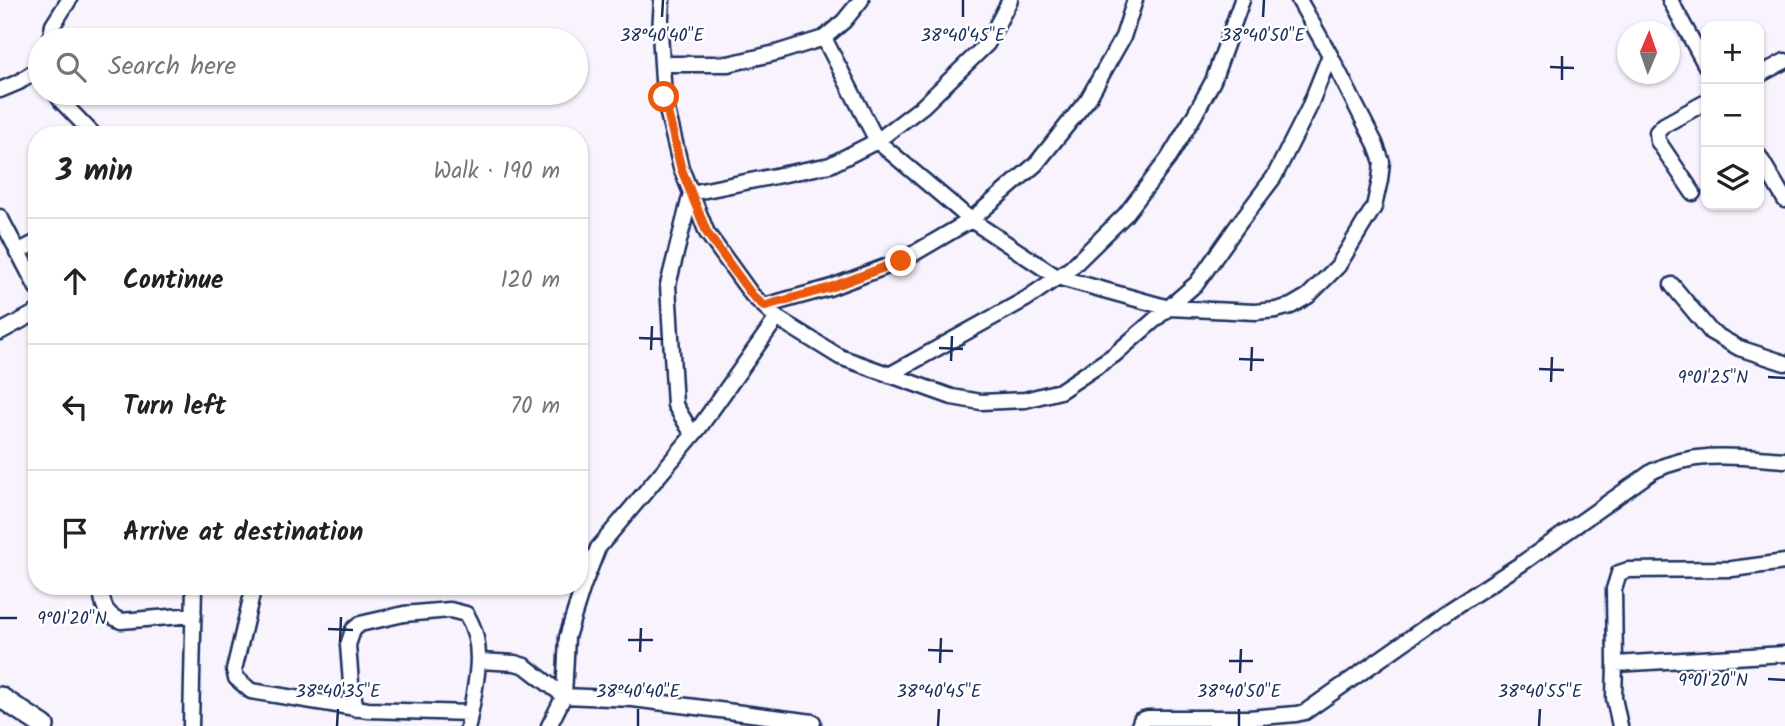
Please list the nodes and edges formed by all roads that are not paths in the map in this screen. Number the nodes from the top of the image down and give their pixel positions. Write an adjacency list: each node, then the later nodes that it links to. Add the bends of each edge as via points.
1 (69, 0): 9 (street)
2 (662, 0): 14 (street)
3 (861, 0): 10 (street)
4 (1010, 0): 21 (street, via 987,44 923,106)
5 (1135, 0): 27 (street, via 1122,37 1088,99 1036,164)
6 (1241, 0): 31 (street, via 1213,81 1168,159 1125,215)
7 (1299, 0): 11 (street)
8 (1670, 0): 12 (street)
9 (52, 28)
10 (824, 38): 14 (street, via 728,64); 21 (street)
11 (1329, 55): 34 (street, via 1274,177 1197,284); 34 (street, via 1382,162 1374,206 1338,266 1308,296 1283,308 1255,312)
12 (1701, 57)
13 (1785, 61): 15 (street)
14 (662, 64): 23 (street, via 664,97)
15 (1764, 72)
16 (28, 76): 17 (street)
17 (0, 90)
18 (65, 105): 20 (street)
19 (1701, 105): 24 (street, via 1657,132 1658,141)
20 (85, 126)
21 (877, 141): 23 (street, via 830,165); 27 (street)
22 (1764, 164): 25 (street)
23 (691, 193): 33 (street, via 707,233); 40 (street, via 668,285 675,405)
24 (1693, 193)
25 (1785, 200)
26 (0, 217): 29 (street)
27 (971, 220): 31 (street); 33 (street, via 901,261)
28 (28, 246): 29 (street)
29 (17, 252): 30 (street)
30 (28, 272)
31 (1058, 277): 34 (street); 39 (street)
32 (1672, 285): 38 (street, via 1711,332 1739,348)
33 (764, 306): 36 (street)
34 (1169, 307): 39 (street, via 1089,374 1060,391 1025,400 981,402 952,397)
35 (28, 317): 37 (street)
36 (777, 318): 39 (street, via 841,357); 40 (street)
37 (0, 332)
38 (1785, 363)
39 (889, 375)
40 (693, 435): 43 (street, via 598,548)
41 (1785, 460): 60 (street, via 1707,456 1664,465 1305,712 1249,718 1149,718)
42 (1785, 562): 51 (street, via 1732,569 1623,571 1614,589)
43 (588, 573)
44 (102, 595): 48 (street, via 107,612 121,621)
45 (194, 595): 48 (street)
46 (252, 595): 54 (street, via 236,678 251,691)
47 (580, 595): 53 (street, via 567,637)
48 (194, 615): 58 (street)
49 (1785, 654): 51 (street)
50 (479, 661): 53 (street, via 525,666); 54 (street, via 466,614 450,610 404,614 360,624 348,645); 55 (street)
51 (1615, 664): 61 (street, via 1614,698)
52 (0, 696): 57 (highway)
53 (565, 696): 56 (street, via 633,699); 59 (street)
54 (356, 709): 55 (street)
55 (469, 720)
56 (813, 722)
57 (44, 726)
58 (191, 726)
59 (549, 726)
60 (1139, 726)
61 (1620, 726)

